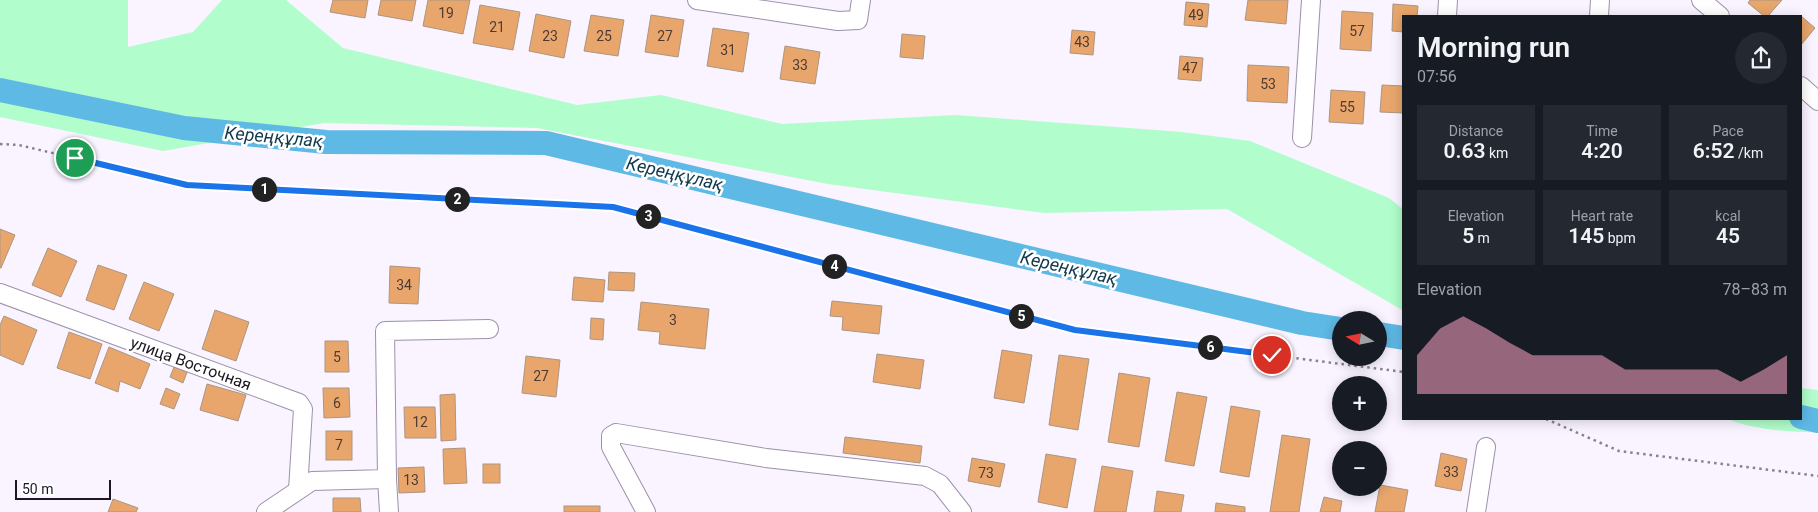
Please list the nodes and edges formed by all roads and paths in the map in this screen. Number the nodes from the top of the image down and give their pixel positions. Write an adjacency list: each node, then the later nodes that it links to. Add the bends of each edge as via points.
1 (697, 0): 2 (street, via 838,21 858,20)
2 (861, 0)
3 (1311, 0): 12 (street)
4 (1448, 0): 7 (street)
5 (1600, 0): 8 (street)
6 (1701, 0): 9 (street)
7 (1447, 15)
8 (1599, 15)
9 (1719, 15)
10 (1802, 87): 11 (street)
11 (1818, 101)
12 (1302, 138)
13 (0, 144): 16 (path, via 19,145 187,185 613,207 1075,330)
14 (0, 293): 21 (street, улица Восточная, via 300,403 303,408)
15 (489, 330): 20 (street, via 385,331)
16 (1402, 372)
17 (1548, 420): 19 (path, via 1619,451)
18 (1486, 447): 26 (street)
19 (1818, 476)
20 (388, 479): 21 (street, via 312,481); 23 (street)
21 (298, 490): 22 (street)
22 (266, 512)
23 (389, 512)
24 (646, 512): 25 (street, via 612,447 611,436 616,433 766,458 924,476 940,484)
25 (962, 512)
26 (1476, 512)

